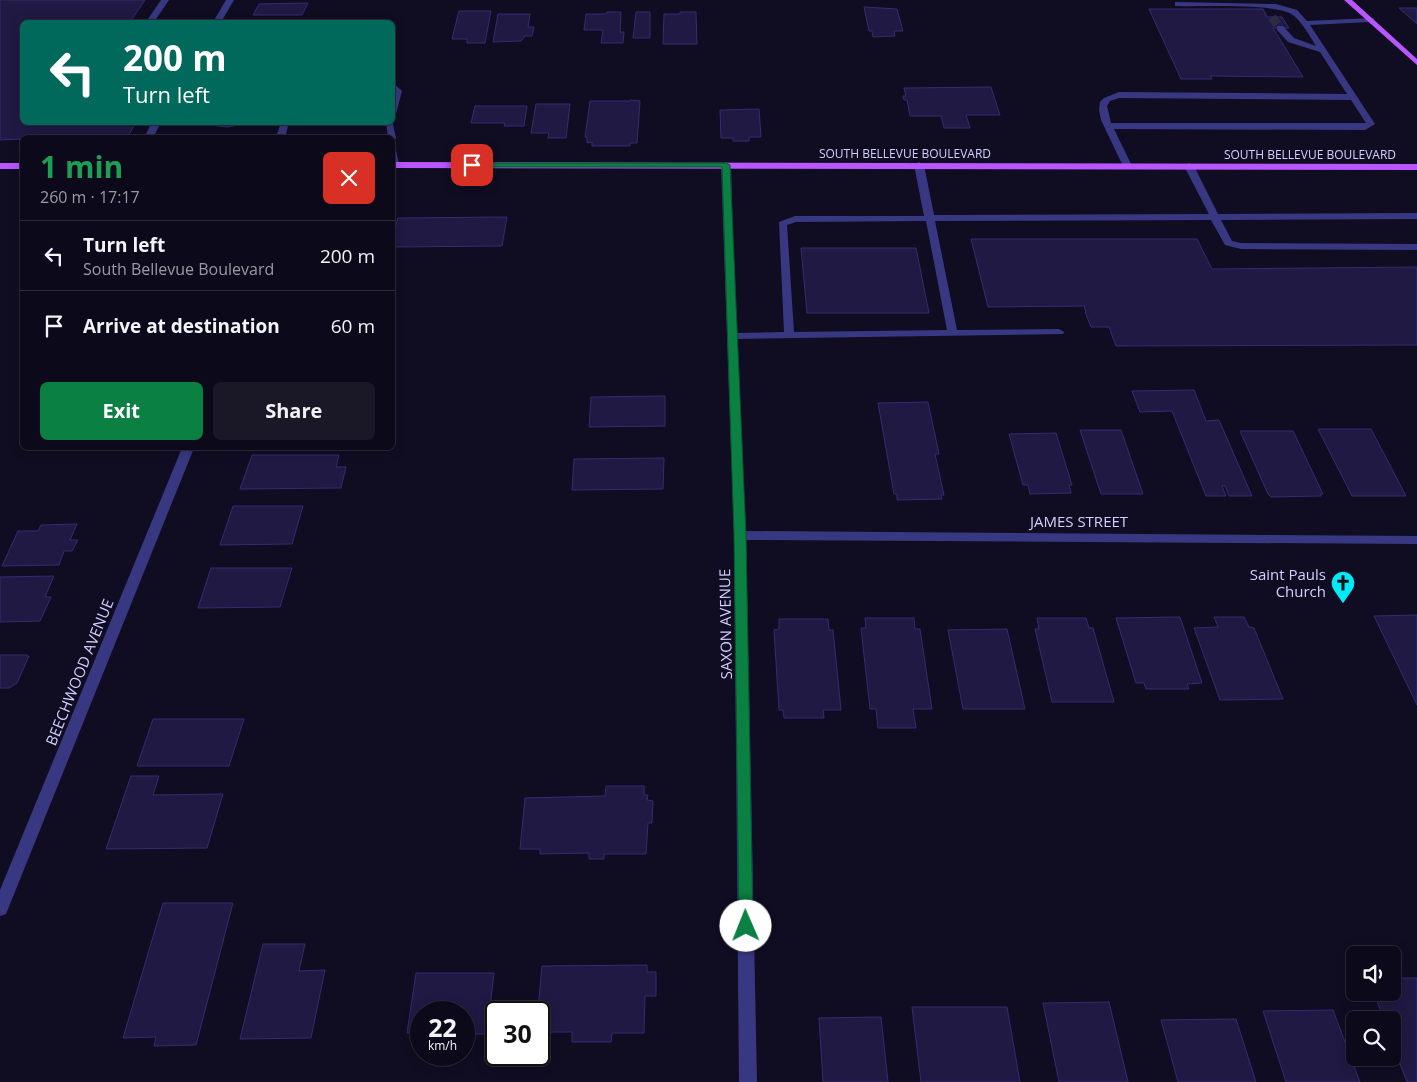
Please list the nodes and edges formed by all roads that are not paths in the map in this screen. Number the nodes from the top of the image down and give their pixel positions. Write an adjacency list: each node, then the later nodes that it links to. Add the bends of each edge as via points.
1 (165, 0): 7 (street)
2 (230, 0): 8 (street)
3 (1348, 0): 9 (main road)
4 (1178, 4): 5 (street)
5 (1267, 5): 6 (street); 10 (street, via 1286,8)
6 (1272, 17)
7 (151, 20)
8 (218, 20)
9 (1370, 20): 10 (street); 13 (main road)
10 (1305, 23): 12 (street)
11 (1280, 28): 12 (street, via 1291,40)
12 (1324, 51): 15 (street)
13 (1417, 63)
14 (395, 88): 16 (street, via 398,91)
15 (1352, 97): 17 (street, via 1119,95 1104,102 1102,111); 17 (street, via 1370,124 1365,127)
16 (395, 102)
17 (1108, 126): 23 (street)
18 (395, 165): 19 (main road, SOUTH BELLEVUE BOULEVARD)
19 (726, 165): 20 (main road, SOUTH BELLEVUE BOULEVARD); 33 (street, SAXON AVENUE)
20 (919, 165): 23 (main road, SOUTH BELLEVUE BOULEVARD); 28 (street)
21 (0, 166): 22 (main road)
22 (20, 166)
23 (1127, 166): 24 (main road, SOUTH BELLEVUE BOULEVARD)
24 (1189, 166): 25 (main road, SOUTH BELLEVUE BOULEVARD); 27 (street)
25 (1417, 167)
26 (1417, 216): 27 (street)
27 (1213, 217): 28 (street); 29 (street, via 1228,243 1241,246)
28 (929, 218): 31 (street); 32 (street, via 795,219 782,224)
29 (1417, 247)
30 (1058, 332): 31 (street)
31 (953, 334): 32 (street)
32 (789, 335): 33 (street)
33 (731, 336): 35 (street, SAXON AVENUE)
34 (187, 450): 37 (street, BEECHWOOD AVENUE)
35 (740, 535): 36 (street, JAMES STREET); 38 (street, SAXON AVENUE)
36 (1417, 540)
37 (0, 909)
38 (748, 1082)

